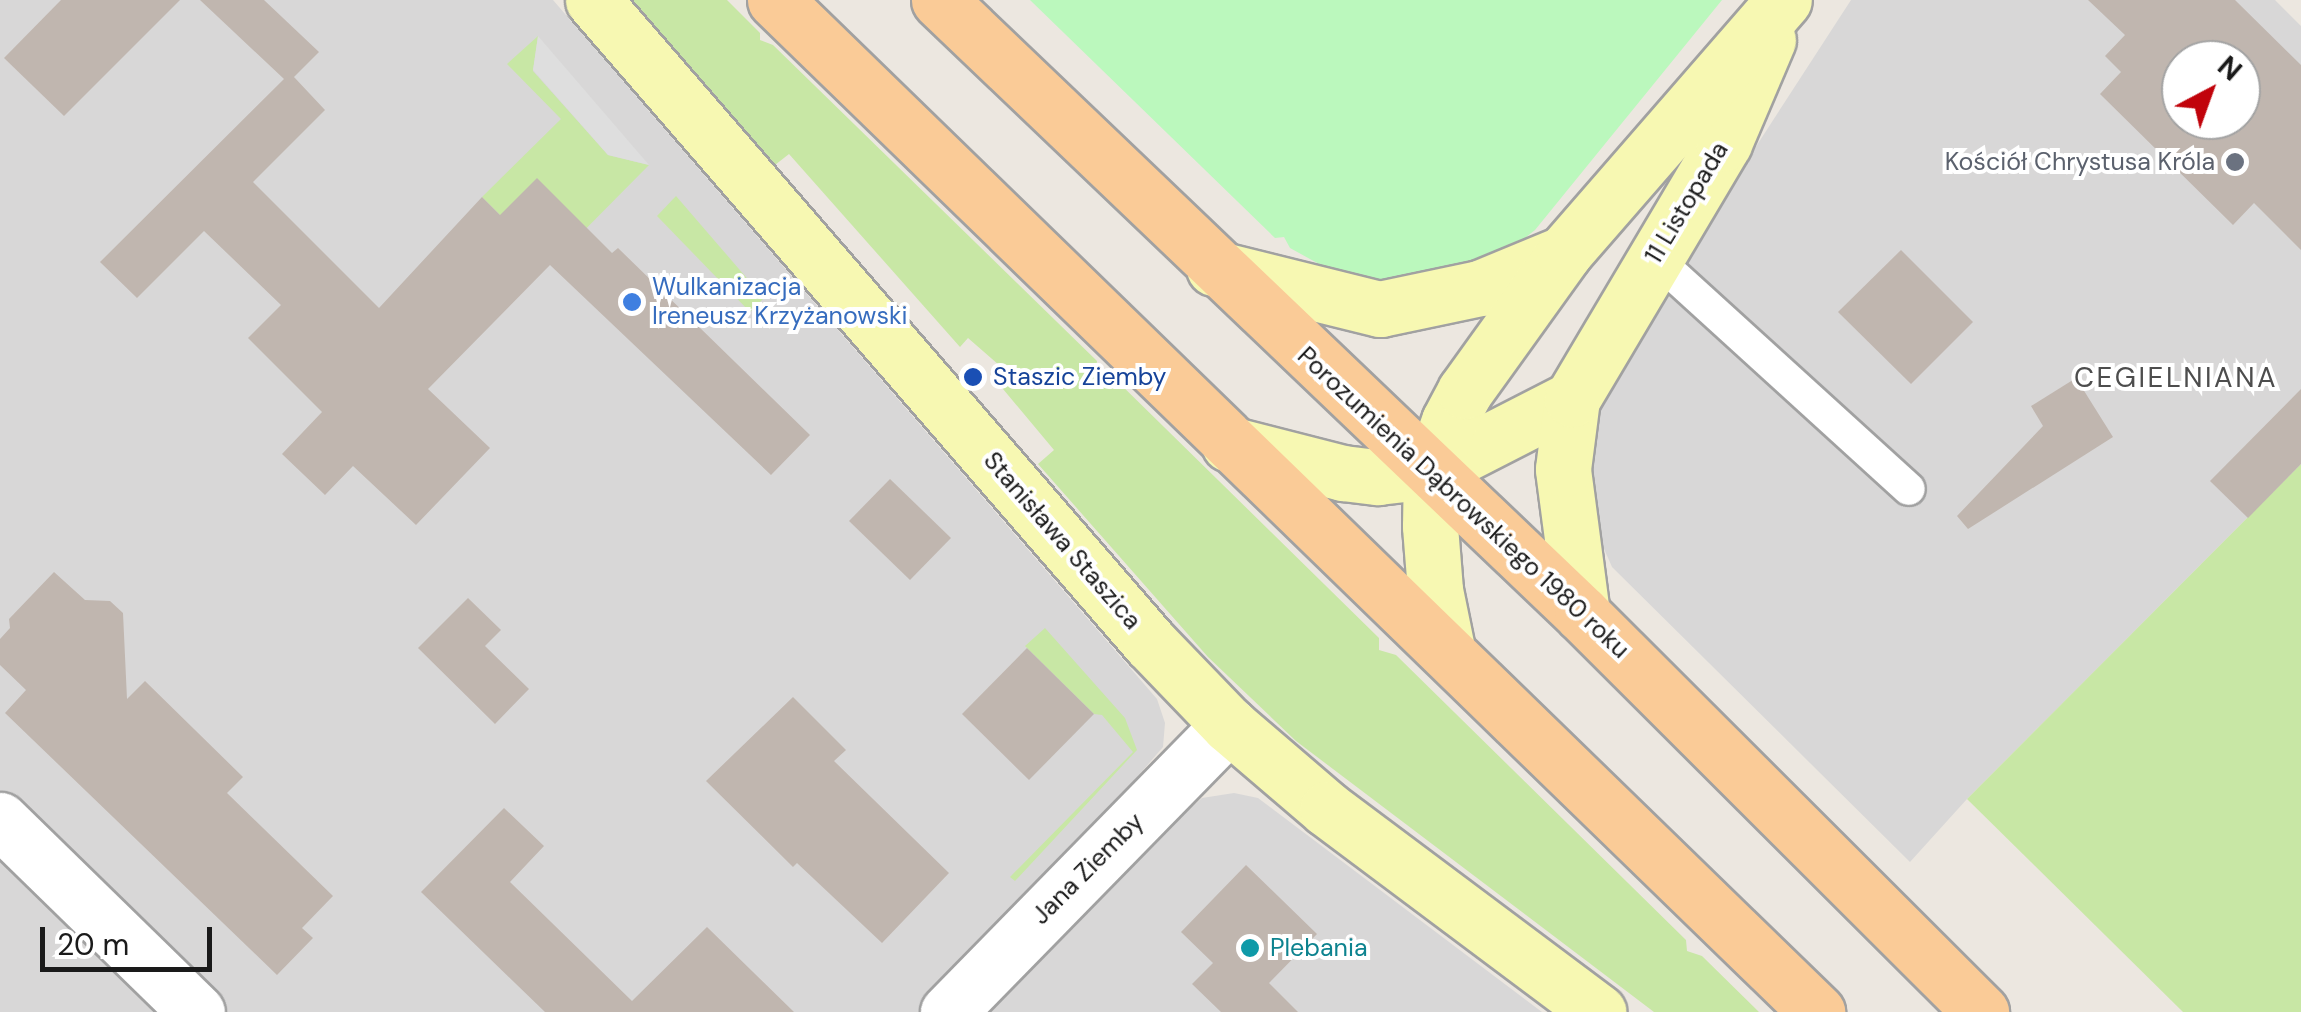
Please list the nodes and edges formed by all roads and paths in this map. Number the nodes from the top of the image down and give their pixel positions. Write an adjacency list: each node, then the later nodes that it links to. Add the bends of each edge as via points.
1 (593, 0): 14 (street, Stanisława Staszica)
2 (775, 0): 9 (main road)
3 (939, 0): 7 (main road, Porozumienia Dąbrowskiego 1980 roku)
4 (1785, 0): 5 (street, 11 Listopada); 6 (street, 11 Listopada, via 1724,143)
5 (1564, 252): 7 (street, via 1480,288 1380,309); 10 (street, 11 Listopada, via 1465,391)
6 (1655, 258): 8 (street, 11 Listopada); 11 (lane)
7 (1214, 268): 10 (main road, Porozumienia Dąbrowskiego 1980 roku)
8 (1572, 399): 10 (street); 12 (street, via 1563,469)
9 (1228, 444): 10 (street, via 1378,477); 13 (main road)
10 (1431, 472): 12 (main road, Porozumienia Dąbrowskiego 1980 roku); 13 (street, via 1434,590)
11 (1909, 489)
12 (1582, 614): 20 (main road, Porozumienia Dąbrowskiego 1980 roku)
13 (1447, 649): 19 (main road)
14 (1229, 725): 17 (street, Jana Ziemby); 18 (street, Stanisława Staszica, via 1327,809)
15 (0, 820): 16 (street)
16 (196, 1012)
17 (948, 1012)
18 (1598, 1012)
19 (1817, 1012)
20 (1981, 1012)

